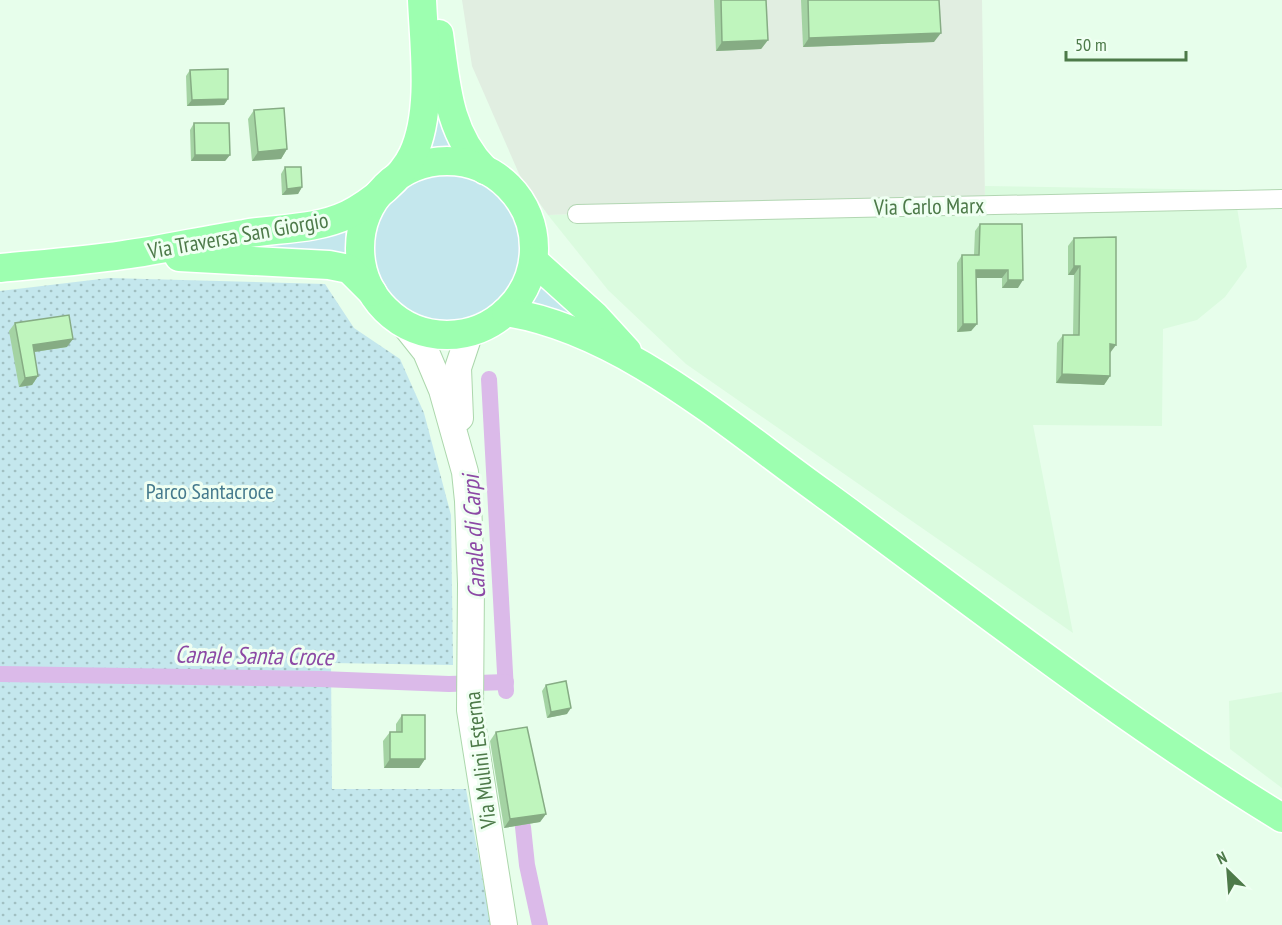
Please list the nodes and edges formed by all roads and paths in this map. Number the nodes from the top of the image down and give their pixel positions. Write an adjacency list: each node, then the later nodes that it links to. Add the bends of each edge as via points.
1 (422, 0): 4 (main road, via 424,110 419,138 413,155)
2 (437, 0): 3 (main road, via 453,116 464,147)
3 (485, 170): 4 (main road, via 464,162 441,160 419,165); 8 (main road, via 507,186 524,208 532,233)
4 (382, 191): 7 (main road, Via Traversa San Giorgio, via 347,215 309,226); 10 (main road, via 369,211 362,235 363,267)
5 (1282, 199): 6 (street, Via Carlo Marx)
6 (577, 214)
7 (123, 255): 9 (main road, Via Traversa San Giorgio); 10 (main road, Via Traversa San Giorgio, via 329,265 349,269)
8 (534, 261): 11 (main road, via 525,289); 14 (main road, via 595,316)
9 (0, 268)
10 (375, 297): 12 (main road)
11 (506, 312): 13 (main road, via 489,325); 14 (main road, via 541,318)
12 (403, 323): 13 (main road, via 424,332); 15 (main road, Via Mulini Esterna, via 426,352)
13 (470, 332): 15 (main road, Via Mulini Esterna, via 458,368)
14 (635, 359): 16 (main road, via 1089,690)
15 (461, 451): 17 (main road, Via Mulini Esterna, via 468,501 470,710)
16 (1282, 818)
17 (504, 925)

